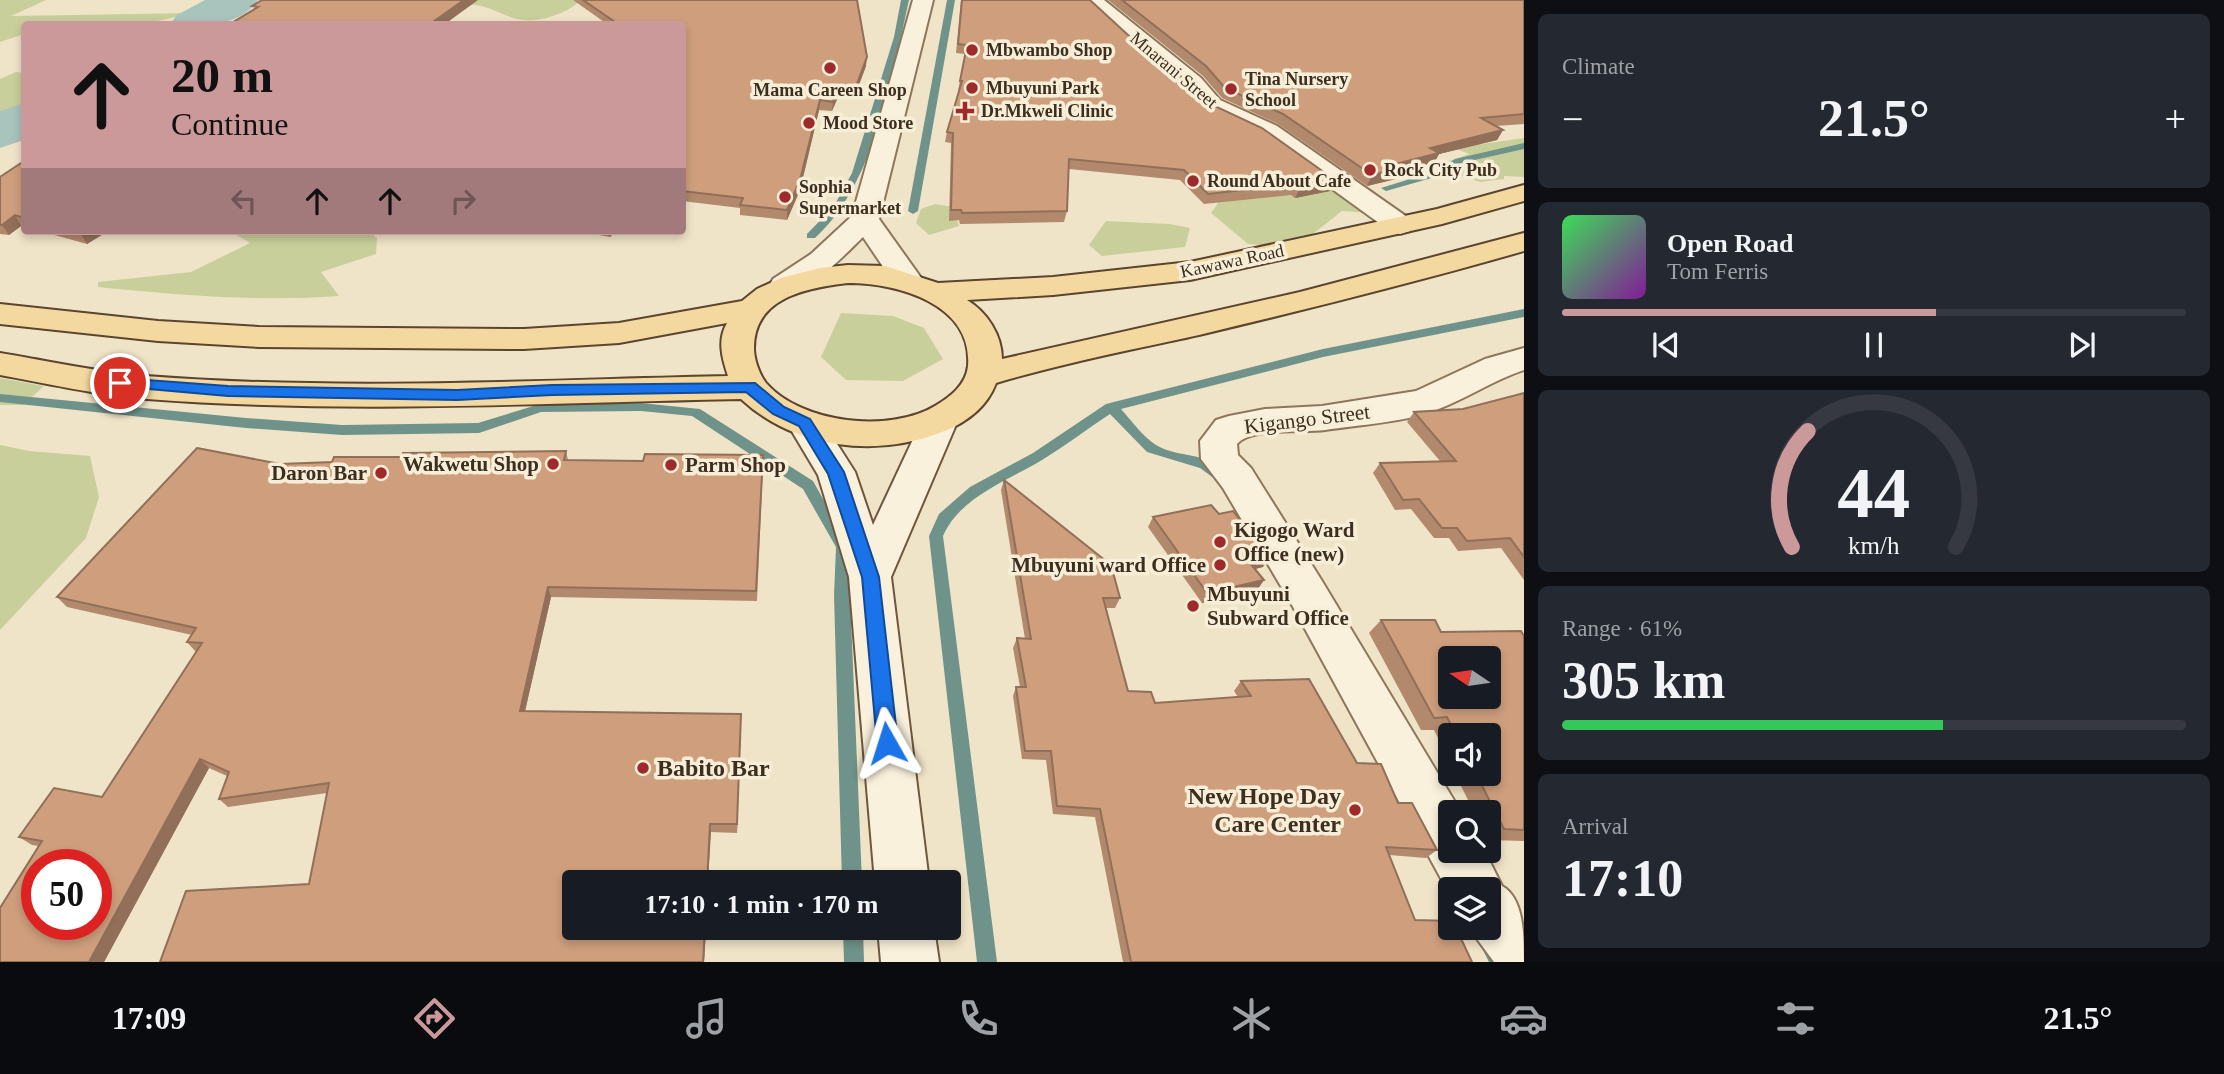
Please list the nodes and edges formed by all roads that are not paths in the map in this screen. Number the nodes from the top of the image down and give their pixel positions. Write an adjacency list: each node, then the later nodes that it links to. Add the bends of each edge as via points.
1 (923, 0): 4 (street)
2 (1092, 0): 5 (street, Mnarani Street, via 1193,83 1212,105 1268,131)
3 (1524, 193): 5 (main road, Kawawa Road)
4 (865, 219): 7 (street, via 822,260); 8 (street)
5 (1401, 225): 8 (main road, Kawawa Road, via 1190,271 1053,286)
6 (1524, 242): 13 (main road, via 1222,320 1036,358)
7 (784, 286): 8 (main road, via 845,273 878,275); 9 (main road)
8 (922, 287): 13 (main road, via 967,314 985,344)
9 (750, 309): 10 (main road, via 619,334 510,340 259,337); 14 (main road, via 734,346 738,367)
10 (0, 314)
11 (1524, 359): 18 (street, Kigango Street, via 1424,402 1322,418 1265,421 1229,429 1218,441 1220,459 1237,478 1307,593)
12 (0, 364): 14 (main road, via 144,387 228,391 457,395)
13 (985, 375): 15 (main road, via 970,400)
14 (750, 387): 16 (main road, via 779,411)
15 (940, 420): 16 (main road, via 898,432 850,433); 17 (street)
16 (805, 423): 17 (street, via 836,472)
17 (870, 577): 19 (street)
18 (1438, 822)
19 (901, 870)
20 (1501, 924): 22 (street)
21 (907, 940): 23 (street)
22 (1524, 956)
23 (910, 962)

